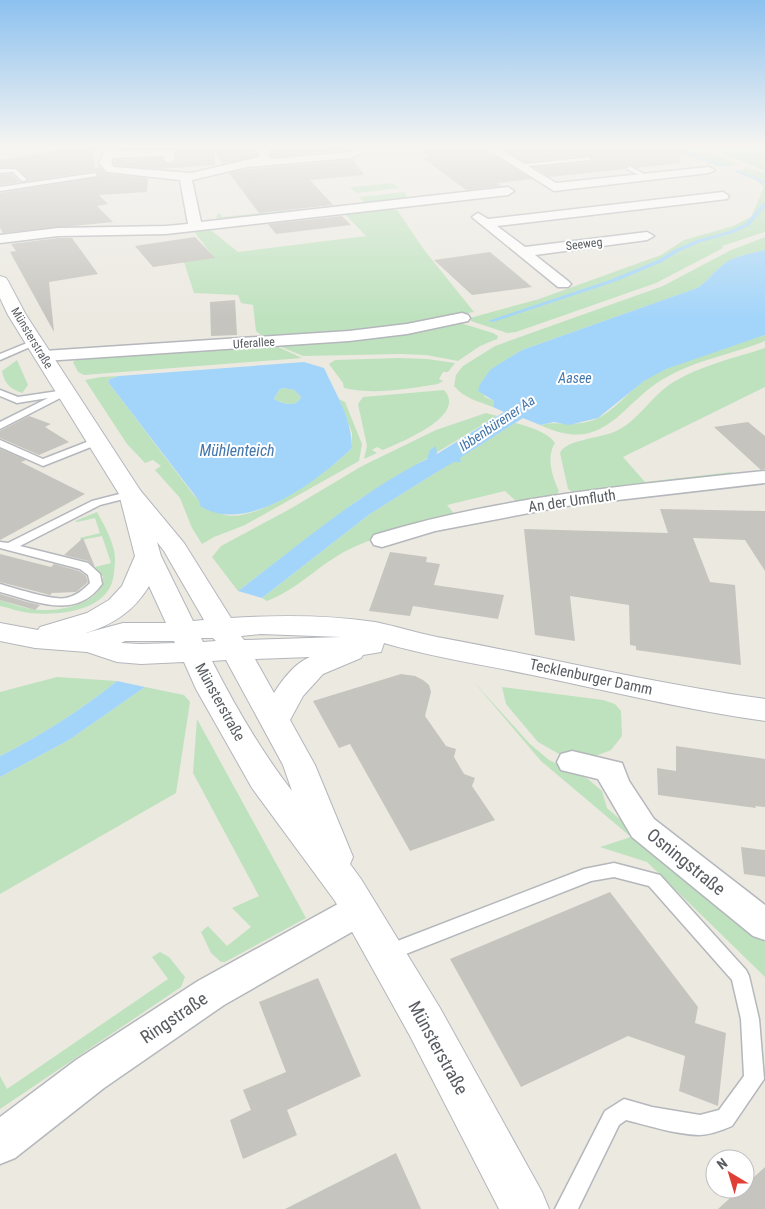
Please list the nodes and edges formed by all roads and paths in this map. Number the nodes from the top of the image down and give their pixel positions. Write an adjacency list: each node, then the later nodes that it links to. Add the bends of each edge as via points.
1 (192, 203): 6 (street)
2 (397, 203): 6 (street)
3 (460, 203): 5 (street)
4 (658, 203): 5 (street)
5 (485, 223): 9 (street)
6 (195, 227): 8 (street, via 58,232)
7 (647, 236): 9 (street, Seeweg)
8 (0, 239)
9 (522, 252): 11 (street)
10 (0, 281): 13 (main road, Münsterstraße)
11 (563, 284)
12 (462, 318): 13 (street, Uferallee, via 349,336)
13 (39, 350): 14 (lane); 16 (main road, Münsterstraße)
14 (0, 357)
15 (0, 393): 16 (lane, via 17,400)
16 (65, 393): 17 (lane); 18 (main road, Münsterstraße)
17 (0, 426)
18 (97, 440): 19 (lane, via 43,463); 21 (main road, Münsterstraße)
19 (0, 443)
20 (765, 477): 22 (street, An der Umfluth, via 566,500 431,526)
21 (131, 494): 23 (lane, via 96,502); 24 (main road, Münsterstraße); 28 (main road, Münsterstraße, via 175,548)
22 (382, 540)
23 (5, 546): 25 (lane, via 84,566 94,574 96,584 83,596 60,603)
24 (148, 556): 27 (main road, via 134,588 114,608 80,626); 29 (main road, Münsterstraße)
25 (0, 588)
26 (0, 632): 27 (main road)
27 (35, 639): 29 (main road, via 90,643 117,652 160,654)
28 (229, 639): 29 (main road); 30 (main road, Tecklenburger Damm, via 261,625 329,626 377,632); 31 (main road, Tecklenburger Damm); 33 (main road, Münsterstraße)
29 (188, 641): 35 (main road, Münsterstraße, via 211,689 264,779)
30 (417, 643): 31 (main road, Tecklenburger Damm); 32 (main road, Tecklenburger Damm)
31 (363, 645): 33 (main road, via 313,667 292,689)
32 (765, 710)
33 (274, 721): 35 (main road, Münsterstraße, via 299,765)
34 (572, 762): 36 (street, Osningstraße, via 611,771 615,784 642,828)
35 (354, 900): 37 (main road, Münsterstraße); 38 (street, Ringstraße, via 90,1074)
36 (765, 925)
37 (386, 954): 39 (main road, Münsterstraße, via 426,1022); 40 (lane, via 590,874 614,870 654,880 740,976 750,1019 754,1079 741,1099 726,1119 700,1125 624,1109 612,1118)
38 (0, 1143)
39 (525, 1209)
40 (566, 1209)

